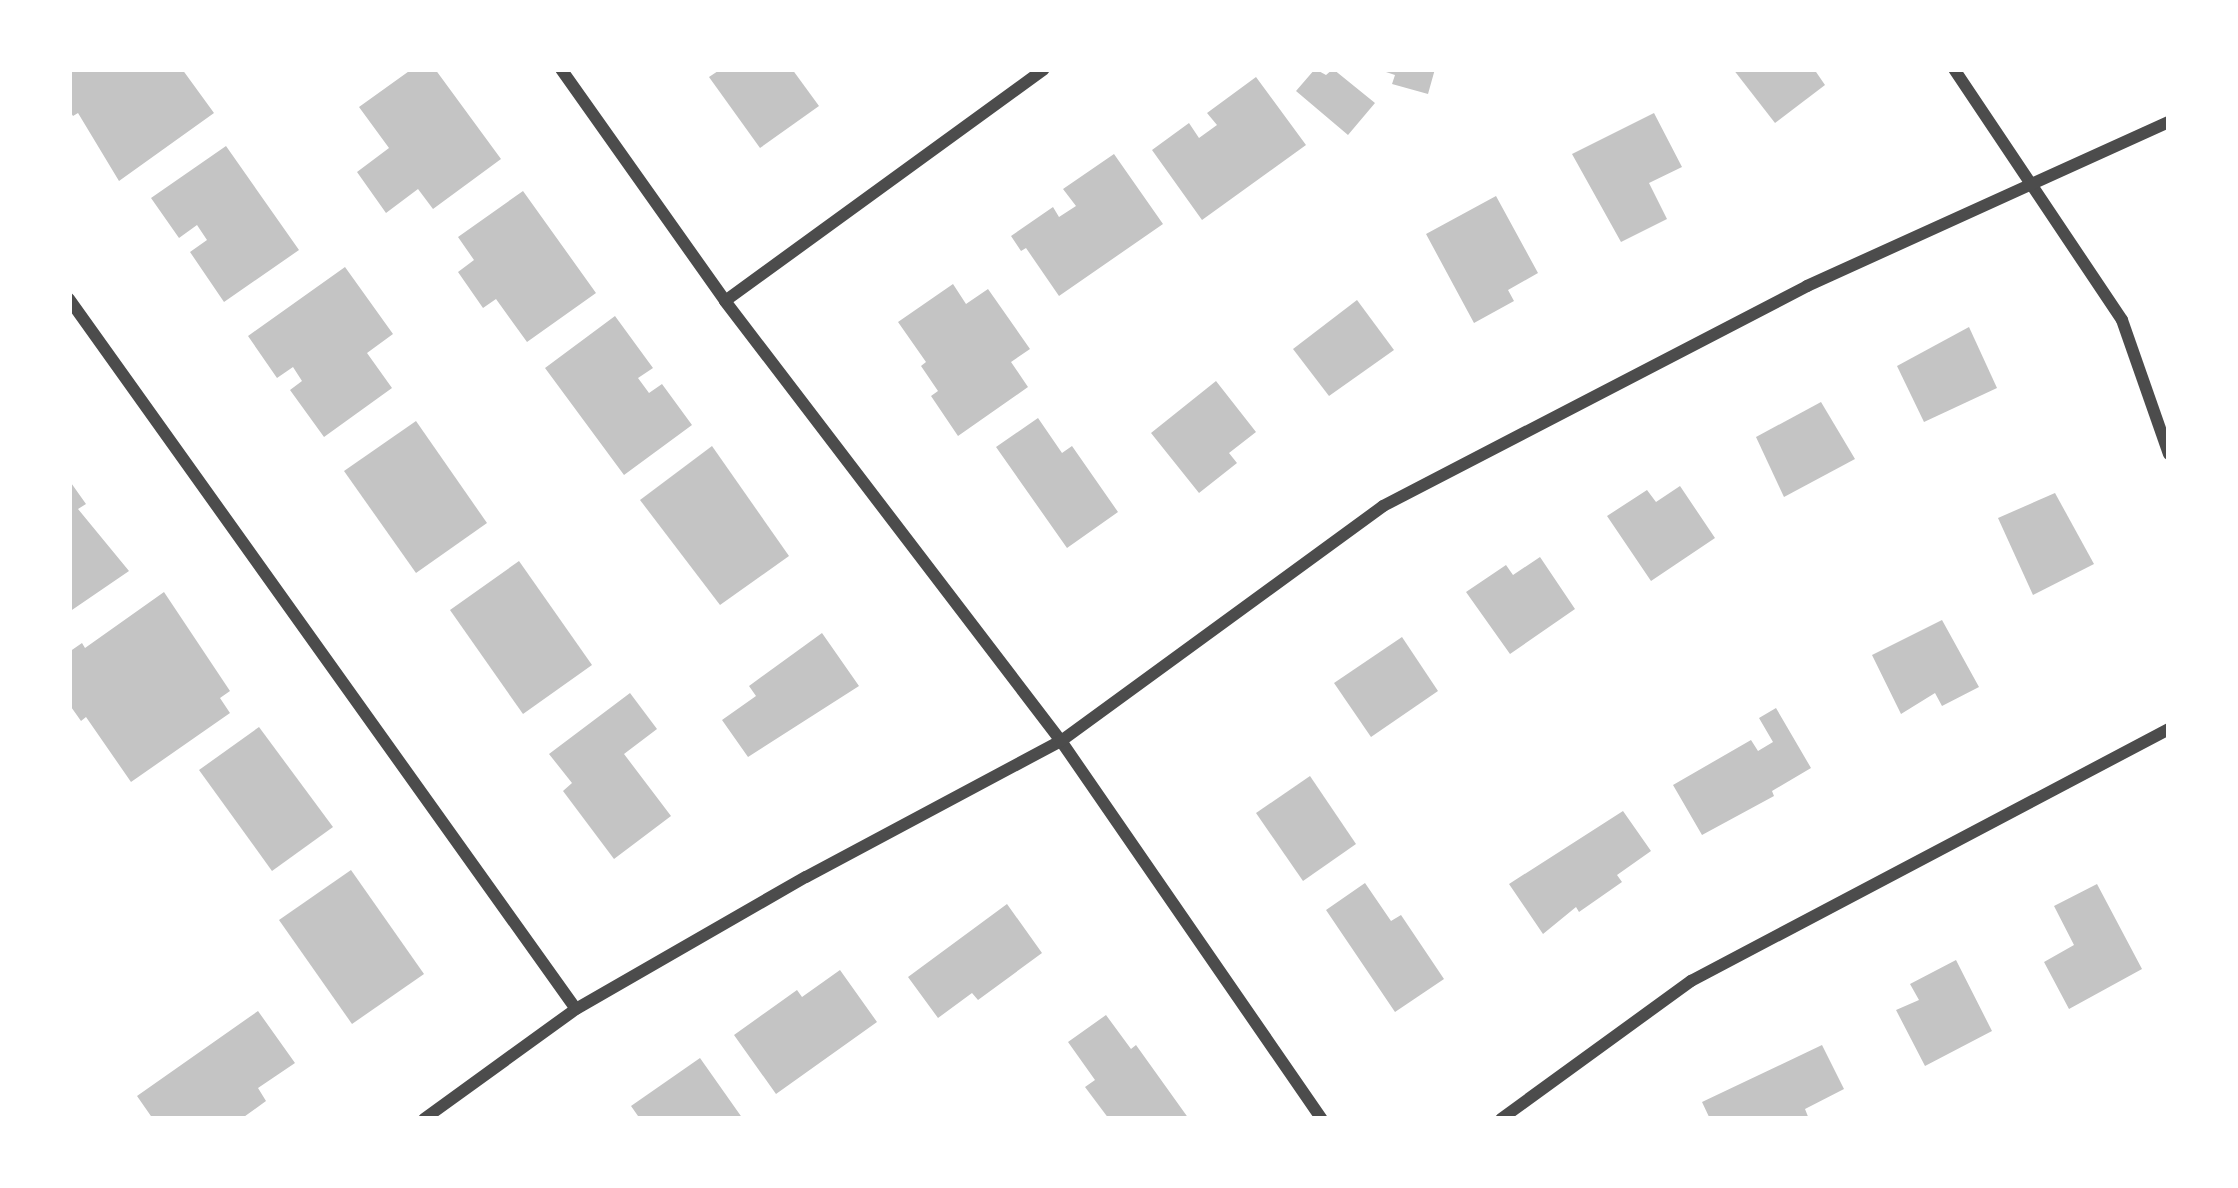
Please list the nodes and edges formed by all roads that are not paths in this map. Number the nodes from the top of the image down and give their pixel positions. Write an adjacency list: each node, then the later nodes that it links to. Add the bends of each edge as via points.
1 (561, 69): 7 (street)
2 (1044, 69): 7 (street)
3 (1954, 69): 5 (street)
4 (2169, 122): 5 (street)
5 (2035, 183): 8 (street, via 2122,320); 10 (street, via 1807,286 1383,506)
6 (69, 299): 11 (street)
7 (725, 302): 10 (street)
8 (2169, 454)
9 (2169, 729): 14 (street, via 1691,981)
10 (1061, 741): 11 (street); 13 (street)
11 (576, 1009): 12 (street)
12 (424, 1119)
13 (1322, 1119)
14 (1501, 1119)

